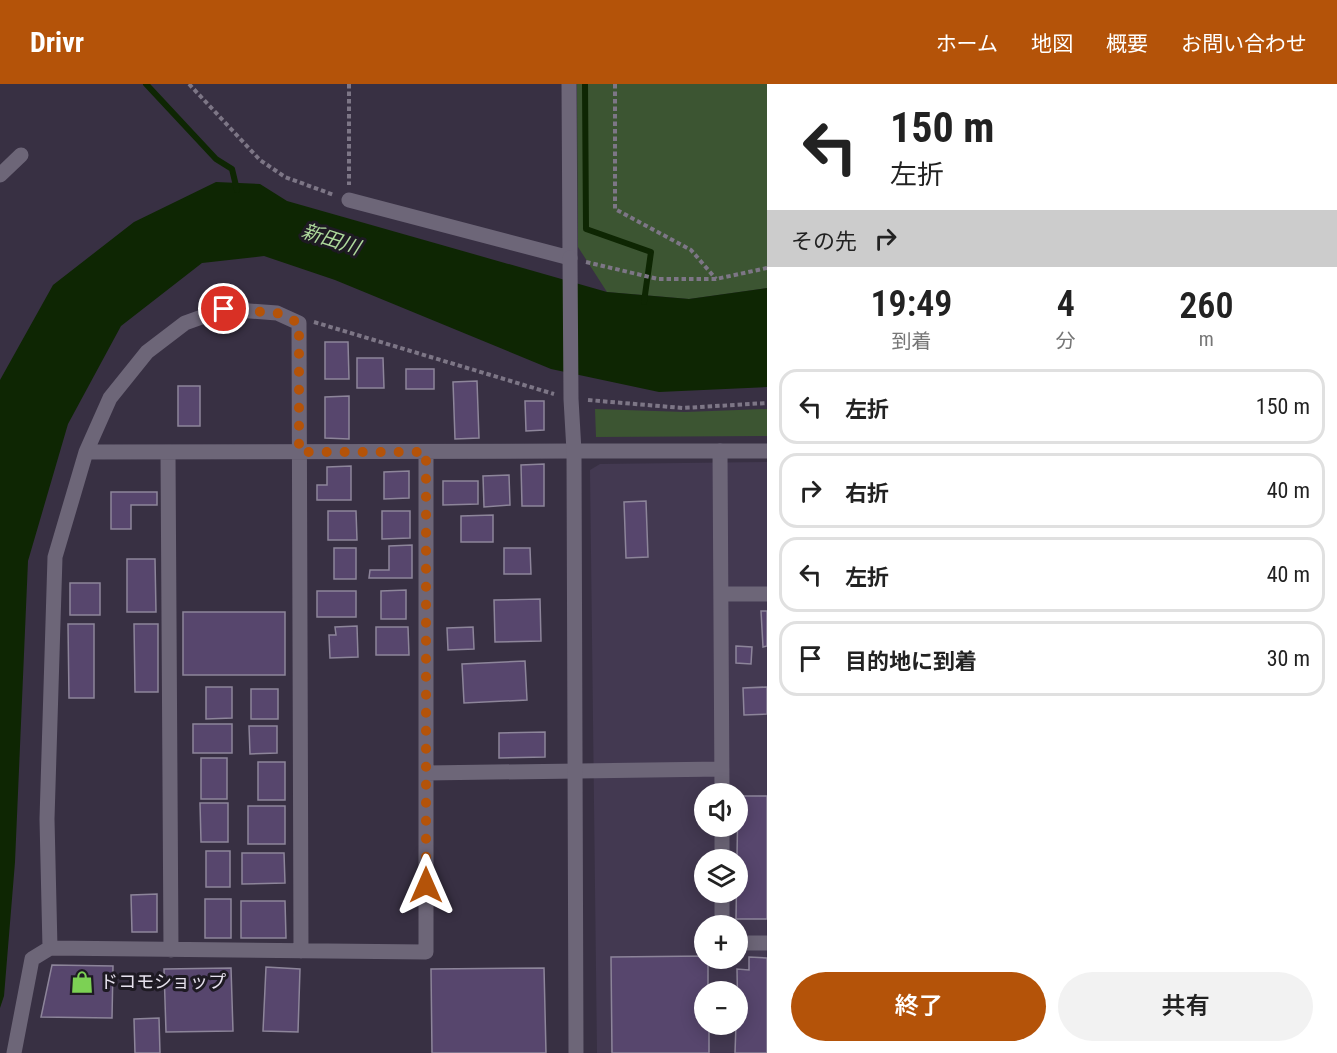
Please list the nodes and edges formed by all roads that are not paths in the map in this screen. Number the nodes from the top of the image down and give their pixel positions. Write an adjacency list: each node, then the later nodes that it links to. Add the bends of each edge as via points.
1 (569, 84): 5 (street)
2 (21, 155): 3 (street)
3 (1, 171)
4 (350, 200): 5 (street)
5 (570, 258): 6 (street)
6 (574, 451): 7 (street); 11 (street); 16 (street)
7 (720, 451): 8 (street); 13 (street)
8 (767, 451)
9 (87, 452): 10 (street, via 110,398 147,352 185,323 224,309 277,313 299,323); 12 (street); 21 (street, via 55,557 47,819)
10 (299, 452): 11 (street); 12 (street); 23 (street)
11 (426, 452): 17 (street)
12 (168, 453): 22 (street)
13 (720, 594): 14 (street); 15 (street)
14 (767, 594)
15 (722, 770): 16 (street); 18 (street)
16 (575, 771): 17 (street); 25 (street)
17 (426, 773): 23 (street, via 426,952)
18 (722, 783)
19 (748, 943): 20 (street)
20 (767, 943)
21 (50, 948): 22 (street); 24 (street, via 32,959)
22 (171, 950): 23 (street)
23 (301, 951)
24 (14, 1053)
25 (576, 1053)

